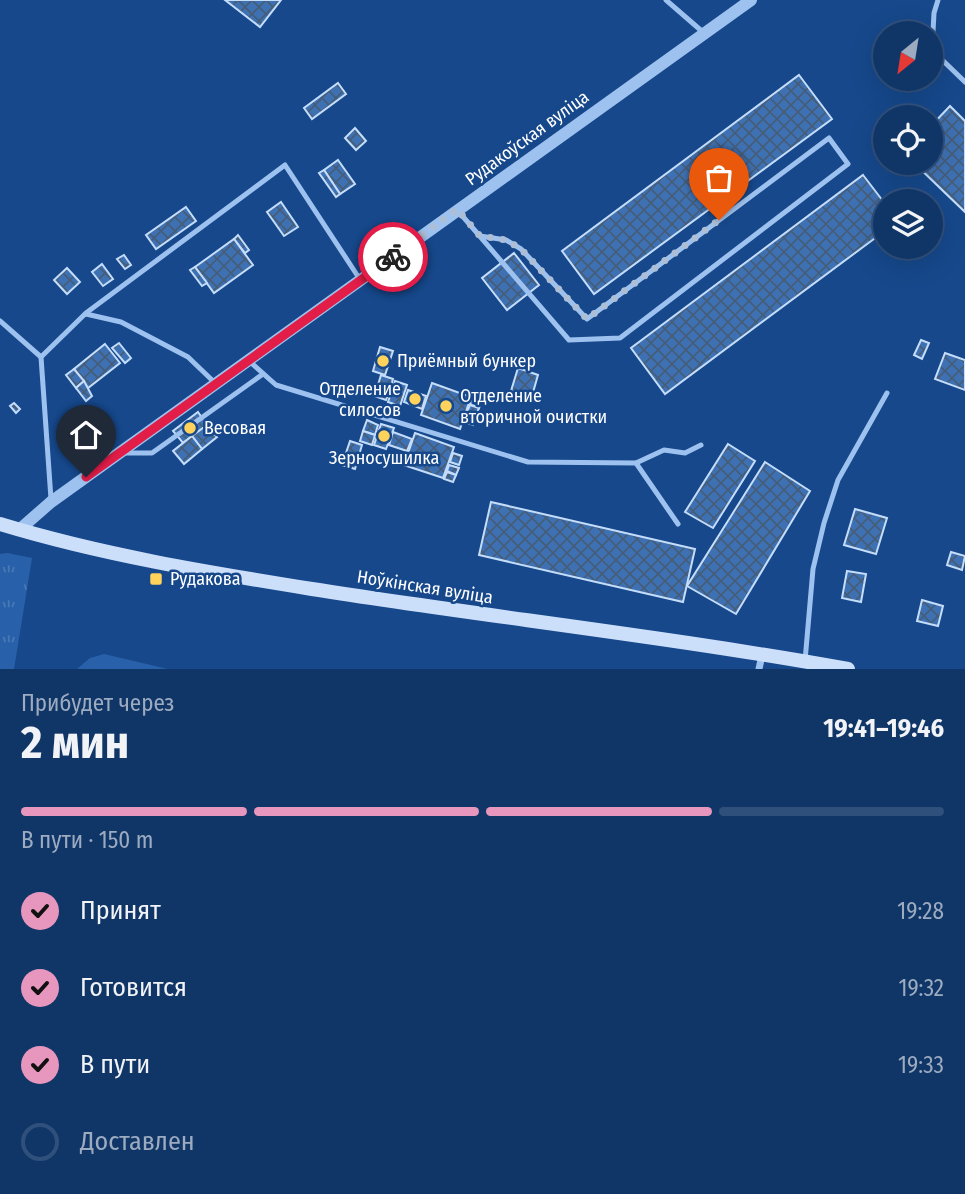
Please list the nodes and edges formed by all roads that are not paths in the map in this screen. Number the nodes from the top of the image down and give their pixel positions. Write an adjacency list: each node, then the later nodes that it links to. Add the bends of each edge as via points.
1 (666, 0): 4 (lane)
2 (751, 0): 4 (street, Рудакоўская вуліца)
3 (938, 0): 5 (lane, via 932,50)
4 (704, 33): 6 (street, Рудакоўская вуліца)
5 (965, 82)
6 (457, 209): 7 (lane); 8 (street, Рудакоўская вуліца)
7 (480, 236): 7 (lane, via 569,340 620,338 848,164 829,138 587,319 521,249 506,240)
8 (361, 281): 9 (lane, via 285,164); 12 (street, Рудакоўская вуліца)
9 (86, 313): 11 (lane); 14 (lane, via 121,321 188,357)
10 (0, 321): 11 (lane)
11 (41, 357): 19 (lane)
12 (249, 361): 13 (lane); 14 (street, Рудакоўская вуліца)
13 (263, 374): 17 (lane, via 152,453); 18 (lane, via 276,385 528,462)
14 (216, 385): 17 (street, Рудакоўская вуліца)
15 (887, 393): 23 (lane, via 838,480 824,523 813,569)
16 (701, 444): 18 (lane, via 685,453 664,450)
17 (121, 453): 19 (street, Рудакоўская вуліца)
18 (636, 463): 21 (lane)
19 (51, 502): 22 (street, Рудакоўская вуліца)
20 (0, 524): 22 (main road, Ноўкінская вуліца)
21 (678, 524)
22 (19, 530): 24 (main road, Ноўкінская вуліца, via 170,566)
23 (805, 661): 24 (main road, Ноўкінская вуліца); 25 (main road, Ноўкінская вуліца)
24 (761, 662)
25 (848, 669)

